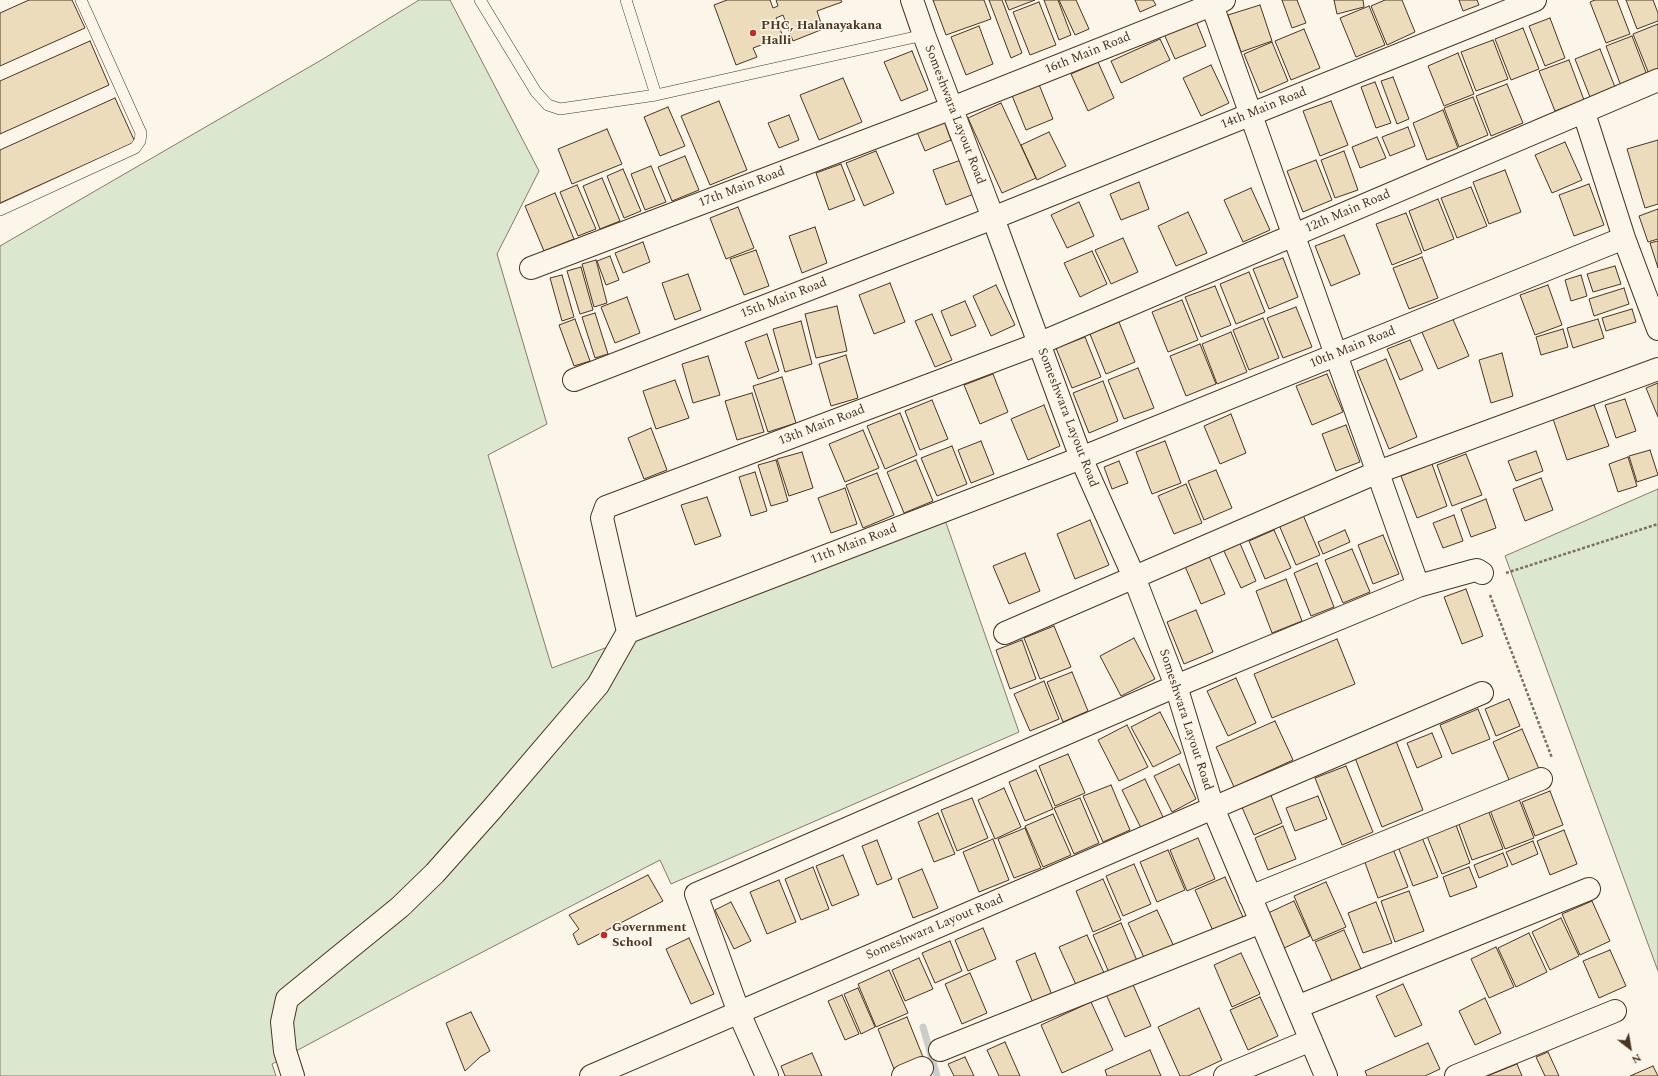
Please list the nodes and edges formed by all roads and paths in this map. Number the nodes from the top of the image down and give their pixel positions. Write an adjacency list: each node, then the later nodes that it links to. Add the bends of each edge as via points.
1 (81, 0): 13 (lane, via 141,133 140,141 135,148)
2 (480, 0): 9 (lane, via 536,92 548,105 560,109)
3 (626, 0): 9 (lane)
4 (912, 0): 7 (street, Someshwara Layout Road)
5 (1535, 0): 12 (street, 14th Main Road)
6 (1218, 2): 10 (street, 16th Main Road); 12 (street)
7 (924, 36): 9 (lane); 10 (street, Someshwara Layout Road)
8 (1658, 80): 11 (street, 12th Main Road)
9 (656, 95)
10 (952, 108): 14 (street, Someshwara Layout Road); 17 (street, 17th Main Road)
11 (1584, 113): 15 (street, 12th Main Road); 16 (street)
12 (1251, 114): 14 (street, 14th Main Road); 15 (street)
13 (0, 210)
14 (993, 218): 19 (street, Someshwara Layout Road); 22 (street, 15th Main Road)
15 (1294, 235): 19 (street, 12th Main Road); 20 (street)
16 (1624, 238): 18 (street); 20 (street, 10th Main Road)
17 (531, 268)
18 (1658, 329)
19 (1038, 344): 23 (street, Someshwara Layout Road); 29 (street, 13th Main Road, via 606,507 602,518)
20 (1336, 354): 23 (street, 10th Main Road); 24 (street)
21 (1658, 369): 24 (street)
22 (574, 380)
23 (1081, 458): 27 (street, Someshwara Layout Road); 29 (street, 11th Main Road)
24 (1378, 472): 27 (street); 28 (street)
25 (1658, 524): 26 (path)
26 (1483, 576): 28 (street, via 1477,570); 33 (path, via 1553,761 1553,769)
27 (1134, 577): 30 (street); 31 (street, Someshwara Layout Road)
28 (1418, 586): 31 (street)
29 (628, 632): 44 (street, via 598,685 435,873 400,907 287,999 282,1022 285,1051)
30 (1006, 633)
31 (1176, 686): 34 (street, Someshwara Layout Road); 40 (street, via 696,894)
32 (1482, 693): 34 (street)
33 (1541, 779): 36 (street)
34 (1213, 808): 36 (street); 40 (street, Someshwara Layout Road)
35 (1588, 889): 38 (street)
36 (1250, 897): 37 (street)
37 (1261, 922): 38 (street); 42 (street)
38 (1297, 1007): 41 (street)
39 (1614, 1011): 49 (street)
40 (738, 1013): 43 (street, Someshwara Layout Road); 46 (street)
41 (1310, 1040): 47 (street); 48 (street)
42 (940, 1050)
43 (620, 1070): 45 (street, Someshwara Layout Road)
44 (293, 1076)
45 (591, 1076)
46 (766, 1076)
47 (1225, 1076)
48 (1326, 1076)
49 (1456, 1076)

